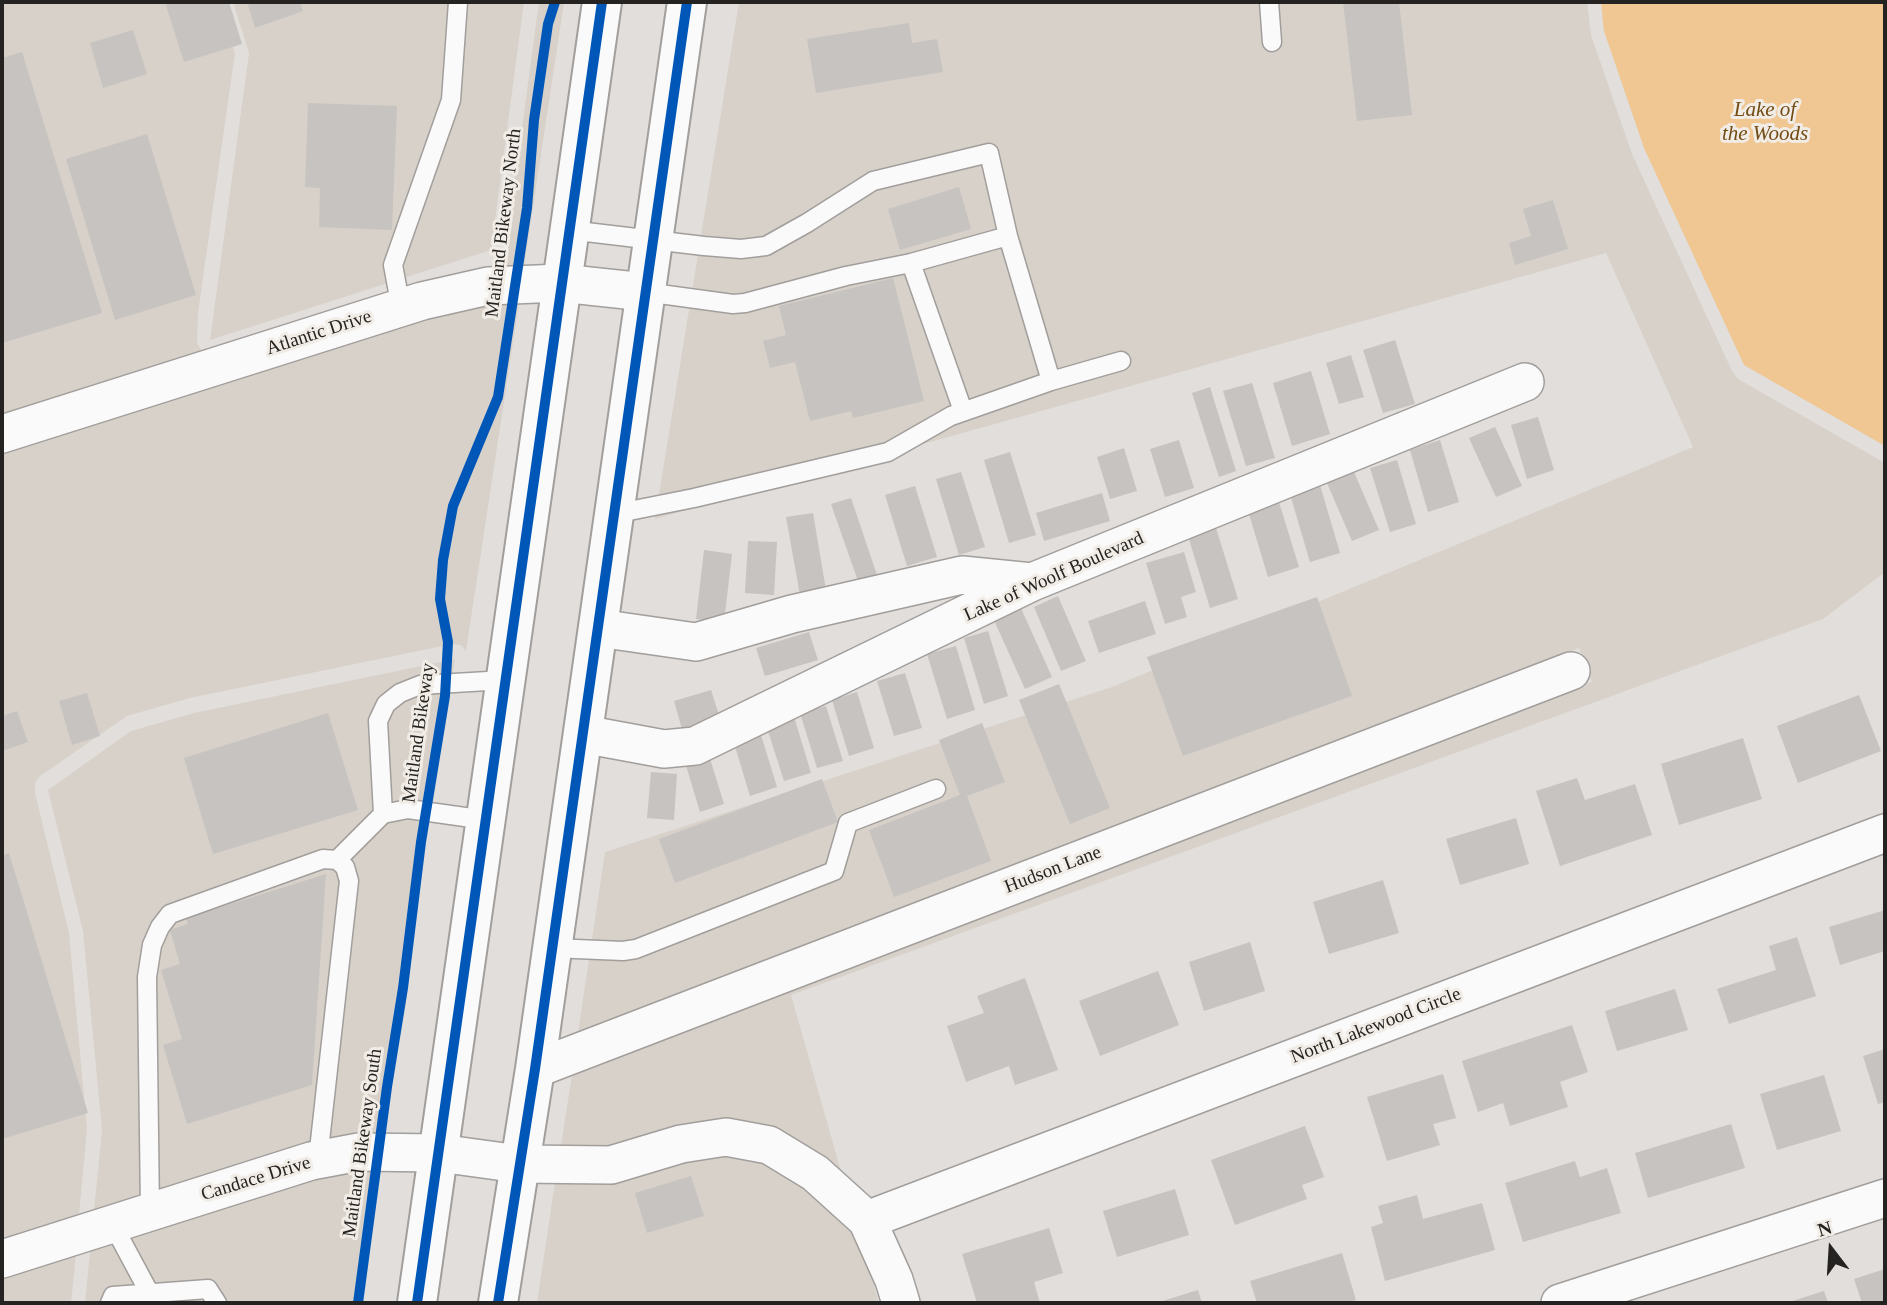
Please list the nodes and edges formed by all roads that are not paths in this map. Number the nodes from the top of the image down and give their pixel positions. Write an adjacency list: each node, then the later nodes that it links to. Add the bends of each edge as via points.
1 (458, 2): 12 (lane, via 451,100 393,265)
2 (602, 2): 6 (main road)
3 (687, 2): 8 (main road)
4 (1269, 2): 5 (lane)
5 (1272, 42)
6 (569, 230): 8 (lane); 10 (main road)
7 (1008, 236): 8 (lane, via 989,153 873,181 766,246 741,249); 9 (lane); 14 (lane)
8 (653, 241): 11 (main road)
9 (912, 263): 11 (lane, via 745,303); 16 (lane)
10 (561, 284): 11 (street, Atlantic Drive); 12 (street, Atlantic Drive, via 488,286); 22 (main road)
11 (645, 292): 18 (main road)
12 (401, 307): 17 (street, Atlantic Drive)
13 (1121, 362): 14 (lane)
14 (1051, 380): 16 (lane)
15 (1525, 382): 19 (street, Lake of Woolf Boulevard)
16 (963, 411): 18 (lane, via 888,452)
17 (2, 433)
18 (614, 514): 20 (main road)
19 (1032, 582): 20 (street, via 962,575 792,614 696,642); 23 (street, Lake of Woolf Boulevard, via 695,746 664,749)
20 (598, 628): 23 (main road)
21 (1571, 671): 30 (street, Hudson Lane)
22 (505, 680): 25 (lane, via 420,685 400,692 386,704 378,721); 26 (main road)
23 (583, 734): 29 (main road)
24 (936, 789): 29 (lane, via 848,822 834,871 636,949)
25 (383, 814): 26 (lane, via 408,810); 28 (lane)
26 (486, 821): 31 (main road)
27 (1885, 833): 36 (street, North Lakewood Circle)
28 (337, 860): 32 (lane, via 349,881); 35 (lane, via 323,859 170,914 160,927 147,977)
29 (552, 948): 30 (main road)
30 (535, 1069): 33 (main road)
31 (439, 1153): 32 (street, Candace Drive, via 359,1152); 33 (street, Candace Drive); 42 (main road)
32 (318, 1159): 35 (street, Candace Drive)
33 (519, 1164): 36 (street, Candace Drive, via 611,1165 681,1144 726,1137 769,1145 815,1173); 43 (main road)
34 (1885, 1198): 45 (street)
35 (149, 1212): 37 (street, Candace Drive)
36 (867, 1220): 44 (street)
37 (113, 1225): 38 (street, Candace Drive); 39 (lane)
38 (2, 1259)
39 (149, 1298): 40 (lane, via 113,1296); 41 (lane, via 208,1289)
40 (110, 1303)
41 (217, 1303)
42 (417, 1303)
43 (498, 1303)
44 (901, 1303)
45 (1560, 1303)

